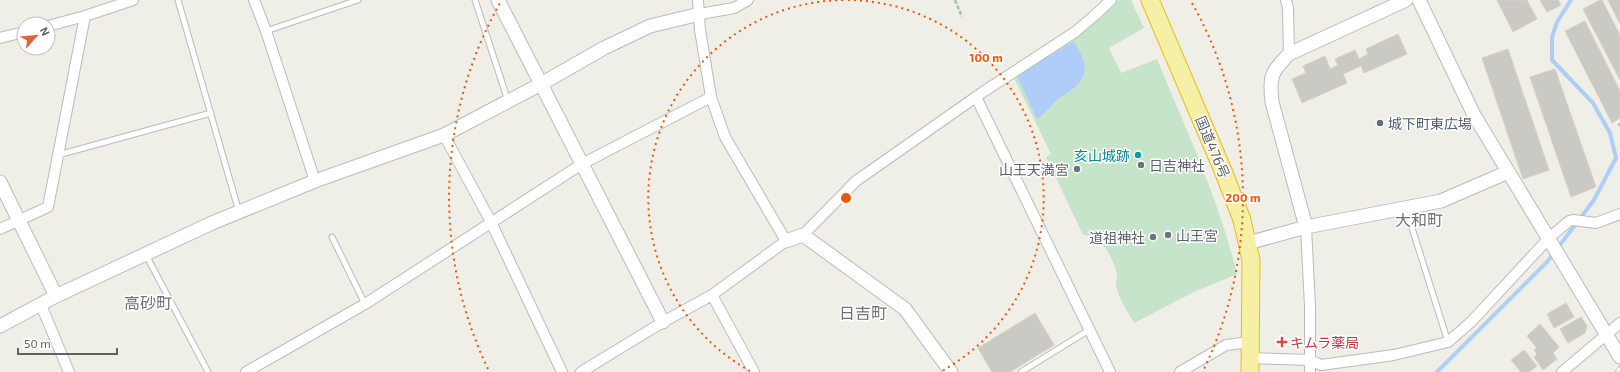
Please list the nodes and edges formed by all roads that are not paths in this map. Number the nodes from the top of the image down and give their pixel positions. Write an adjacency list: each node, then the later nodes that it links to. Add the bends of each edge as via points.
1 (133, 0): 14 (street)
2 (178, 0): 26 (lane)
3 (254, 0): 18 (street)
4 (358, 0): 18 (lane)
5 (475, 0): 25 (lane)
6 (498, 0): 22 (street)
7 (698, 0): 15 (street)
8 (748, 0): 15 (street, via 734,8)
9 (1111, 0): 24 (street, via 1075,32)
10 (1150, 0): 44 (highway, 国道476号, via 1224,173)
11 (1286, 0): 21 (street)
12 (1406, 0): 21 (street)
13 (1419, 0): 30 (street, via 1474,115)
14 (107, 4): 16 (street)
15 (700, 14): 22 (street, via 650,26 604,48); 23 (street, via 700,30)
16 (85, 16): 17 (street); 28 (street)
17 (56, 24)
18 (266, 31): 31 (street)
19 (16, 34): 20 (street)
20 (0, 38)
21 (1289, 54): 38 (street, via 1275,69 1270,84 1272,102)
22 (541, 84): 25 (street); 29 (street)
23 (711, 97): 29 (street); 42 (street, via 725,137)
24 (976, 97): 40 (street, via 856,181); 53 (street, via 1023,190)
25 (508, 102): 27 (street)
26 (211, 112): 28 (lane); 34 (lane)
27 (444, 135): 31 (street); 37 (street)
28 (58, 155): 36 (street, via 48,207)
29 (582, 164): 37 (street); 50 (street)
30 (1508, 172): 33 (street, via 1441,201); 43 (street)
31 (314, 181): 34 (street)
32 (0, 182): 36 (street)
33 (1406, 208): 38 (street); 55 (lane)
34 (239, 212): 45 (street)
35 (1620, 214): 43 (street, via 1596,223 1573,220 1568,222)
36 (19, 221): 39 (street); 47 (street)
37 (490, 222): 48 (street); 62 (street)
38 (1306, 227): 44 (street); 58 (street)
39 (0, 229)
40 (803, 235): 42 (street); 65 (street, via 905,309)
41 (332, 237): 48 (lane)
42 (786, 241): 46 (street)
43 (1552, 242): 54 (street); 55 (street, via 1472,322)
44 (1248, 243): 57 (highway, 国道476号, via 1251,276)
45 (146, 254): 47 (street); 60 (lane)
46 (712, 295): 50 (street); 64 (street)
47 (56, 296): 49 (street)
48 (365, 304): 61 (street)
49 (41, 305): 52 (street); 59 (street)
50 (663, 322): 63 (street)
51 (1620, 323): 54 (street)
52 (0, 326)
53 (1088, 330): 66 (lane); 67 (street)
54 (1606, 335): 56 (street); 70 (street)
55 (1448, 342): 58 (street, via 1394,355 1321,365)
56 (1620, 357)
57 (1250, 358): 58 (street); 68 (street, via 1226,345)
58 (1310, 360): 69 (street)
59 (69, 372)
60 (208, 372)
61 (246, 372)
62 (562, 372)
63 (581, 372)
64 (754, 372)
65 (951, 372)
66 (1021, 372)
67 (1110, 372)
68 (1180, 372)
69 (1310, 372)
70 (1562, 372)

